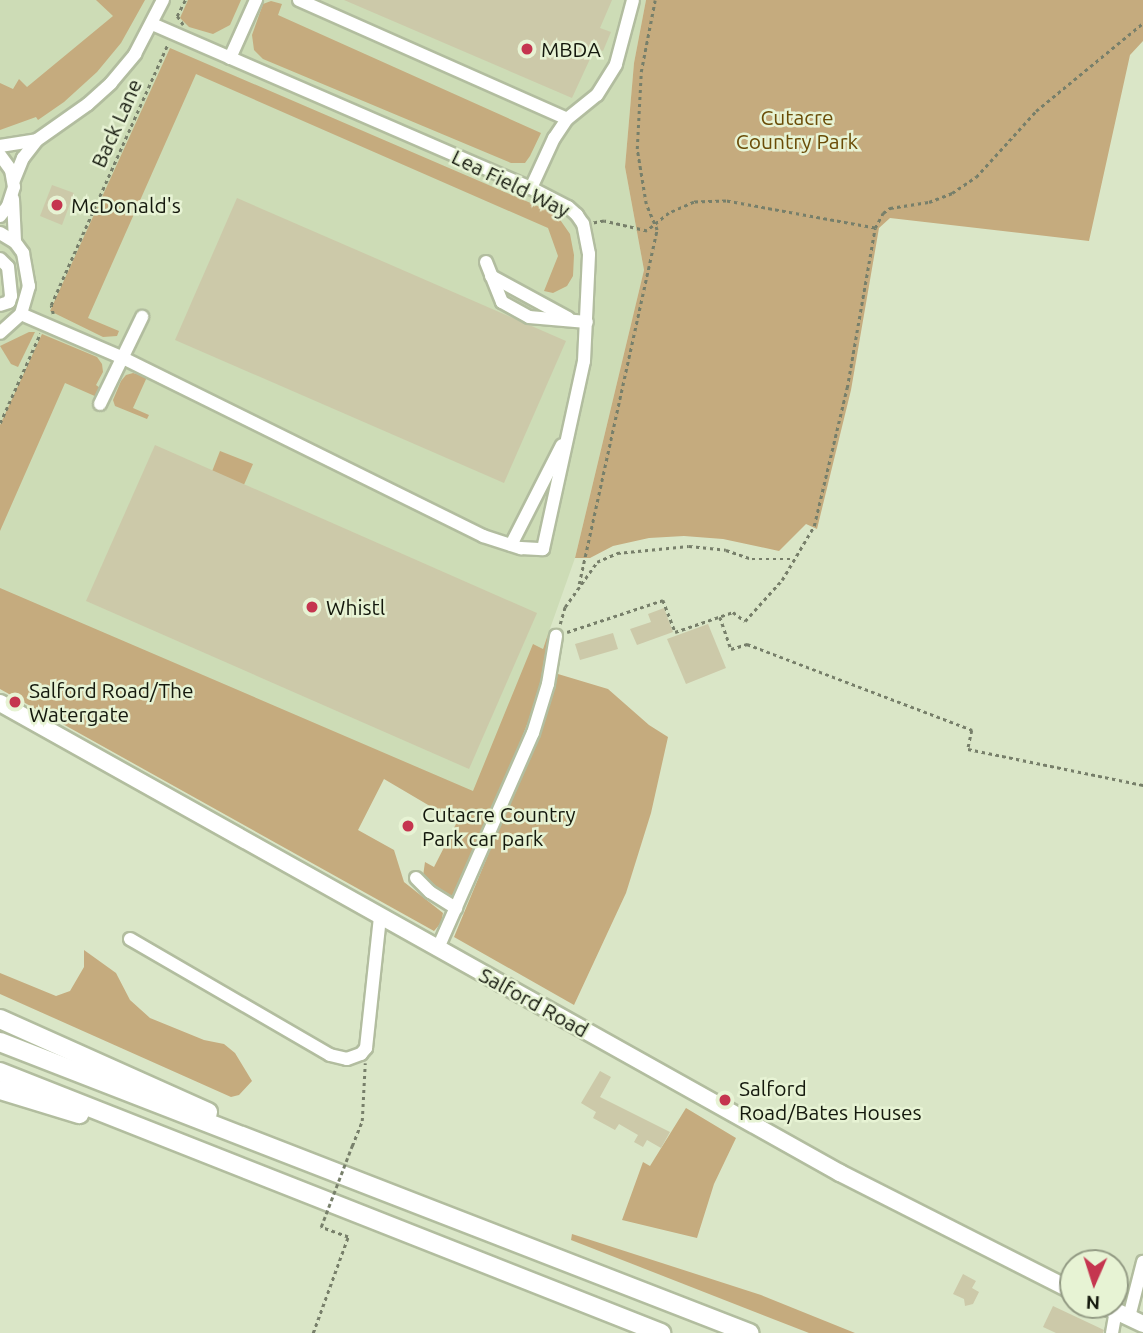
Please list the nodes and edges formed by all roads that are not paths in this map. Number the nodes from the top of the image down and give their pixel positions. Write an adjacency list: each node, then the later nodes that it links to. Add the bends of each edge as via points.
1 (163, 0): 5 (street)
2 (256, 0): 6 (street)
3 (299, 0): 7 (street)
4 (634, 0): 7 (street, via 616,64 597,95)
5 (152, 24): 6 (street, Lea Field Way); 8 (street, via 111,83 67,122)
6 (230, 58): 12 (street, Lea Field Way)
7 (567, 119): 12 (street)
8 (37, 140): 9 (street); 11 (street)
9 (0, 146)
10 (0, 155): 11 (street)
11 (14, 180): 13 (street)
12 (531, 188): 22 (street, Lea Field Way, via 568,206 583,225 589,254)
13 (13, 195): 14 (street); 16 (street)
14 (0, 216)
15 (0, 233): 16 (street)
16 (15, 242): 20 (street, via 29,276)
17 (0, 259): 19 (street, via 8,267 11,296)
18 (486, 261): 22 (street, via 502,302 530,317)
19 (0, 306)
20 (20, 314): 23 (street); 24 (street)
21 (142, 317): 24 (street)
22 (587, 322): 26 (street, Lea Field Way)
23 (0, 333)
24 (121, 357): 25 (street); 27 (street, via 443,518)
25 (100, 404)
26 (572, 425): 27 (street); 27 (street, Lea Field Way, via 542,549)
27 (511, 545)
28 (556, 636): 31 (street, via 533,733)
29 (0, 703): 32 (main road, Salford Road)
30 (416, 878): 31 (street)
31 (456, 908): 34 (street)
32 (380, 916): 33 (street, via 366,1048 355,1058 330,1055); 34 (main road, Salford Road)
33 (130, 939)
34 (438, 948): 42 (main road, Salford Road, via 840,1172)
35 (0, 1019): 40 (highway)
36 (0, 1042): 40 (highway)
37 (0, 1072): 39 (highway)
38 (0, 1090): 39 (highway)
39 (229, 1162): 44 (highway)
40 (360, 1183): 45 (highway)
41 (1143, 1262): 43 (street)
42 (1059, 1284)
43 (1129, 1298)
44 (661, 1333)
45 (749, 1333)

